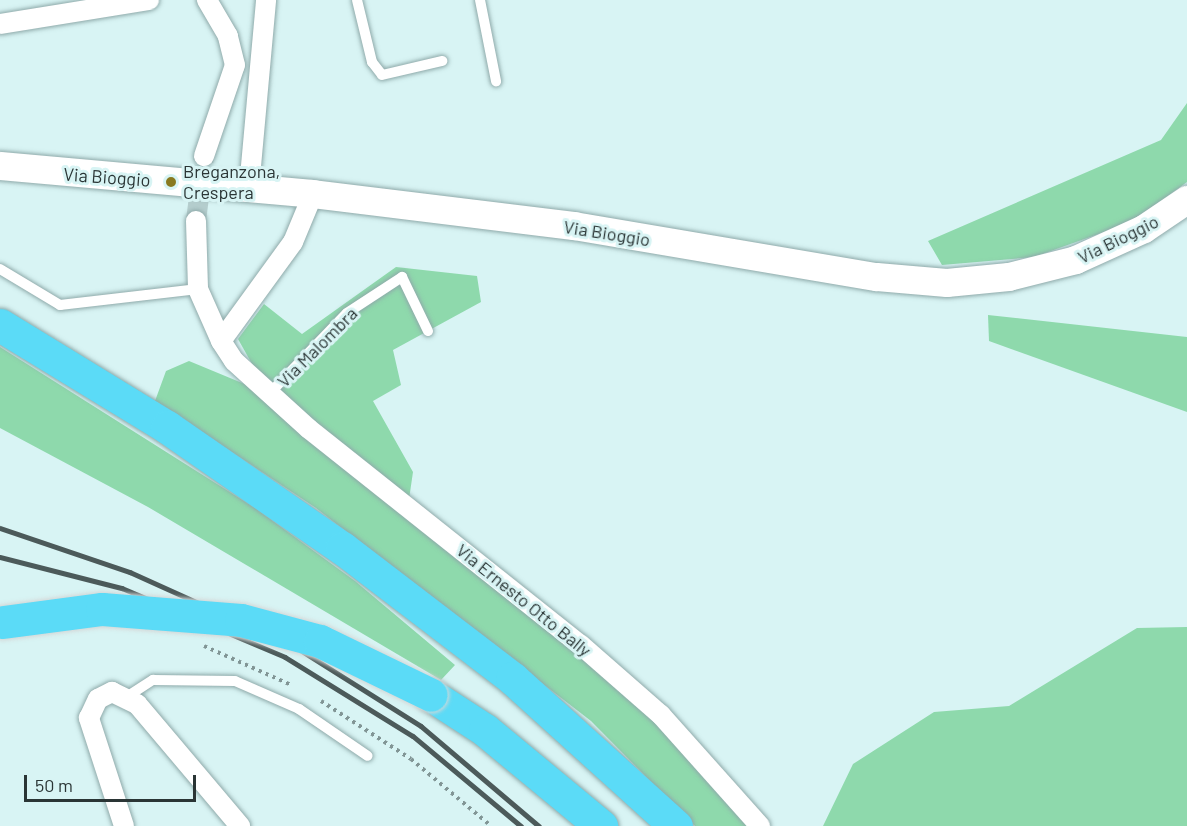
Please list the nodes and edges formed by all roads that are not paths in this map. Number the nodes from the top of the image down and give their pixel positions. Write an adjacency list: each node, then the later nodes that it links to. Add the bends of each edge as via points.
1 (149, 0): 6 (street)
2 (207, 0): 9 (street, via 228,36 235,65)
3 (266, 0): 11 (street)
4 (357, 0): 7 (lane, via 372,62 382,75)
5 (480, 0): 8 (lane)
6 (0, 24)
7 (442, 60)
8 (496, 81)
9 (204, 156)
10 (3, 167): 11 (main road, Via Bioggio)
11 (249, 188): 12 (main road, Via Bioggio)
12 (313, 194): 13 (main road, Via Bioggio, via 574,226 877,277 947,283 1009,277 1076,260 1144,229); 19 (street, via 293,242)
13 (1187, 200)
14 (196, 221): 16 (street)
15 (0, 269): 16 (lane, via 60,305)
16 (198, 289): 19 (street, Via Malombra)
17 (0, 325): 27 (highway, via 167,427 352,555 512,678)
18 (428, 331): 20 (lane, Via Malombra, via 402,277 347,313)
19 (221, 341): 20 (street, Via Malombra, via 244,374)
20 (269, 394): 28 (street, Via Ernesto Otto Bally, via 617,676 661,715)
21 (2, 622): 26 (highway, bridge, via 102,609 230,618 320,641 431,695 518,756)
22 (128, 696): 23 (lane, via 153,680 236,681 299,709); 24 (street, via 106,694 93,706 90,724); 25 (street)
23 (368, 756)
24 (124, 826)
25 (240, 826)
26 (601, 826)
27 (676, 826)
28 (760, 826)

